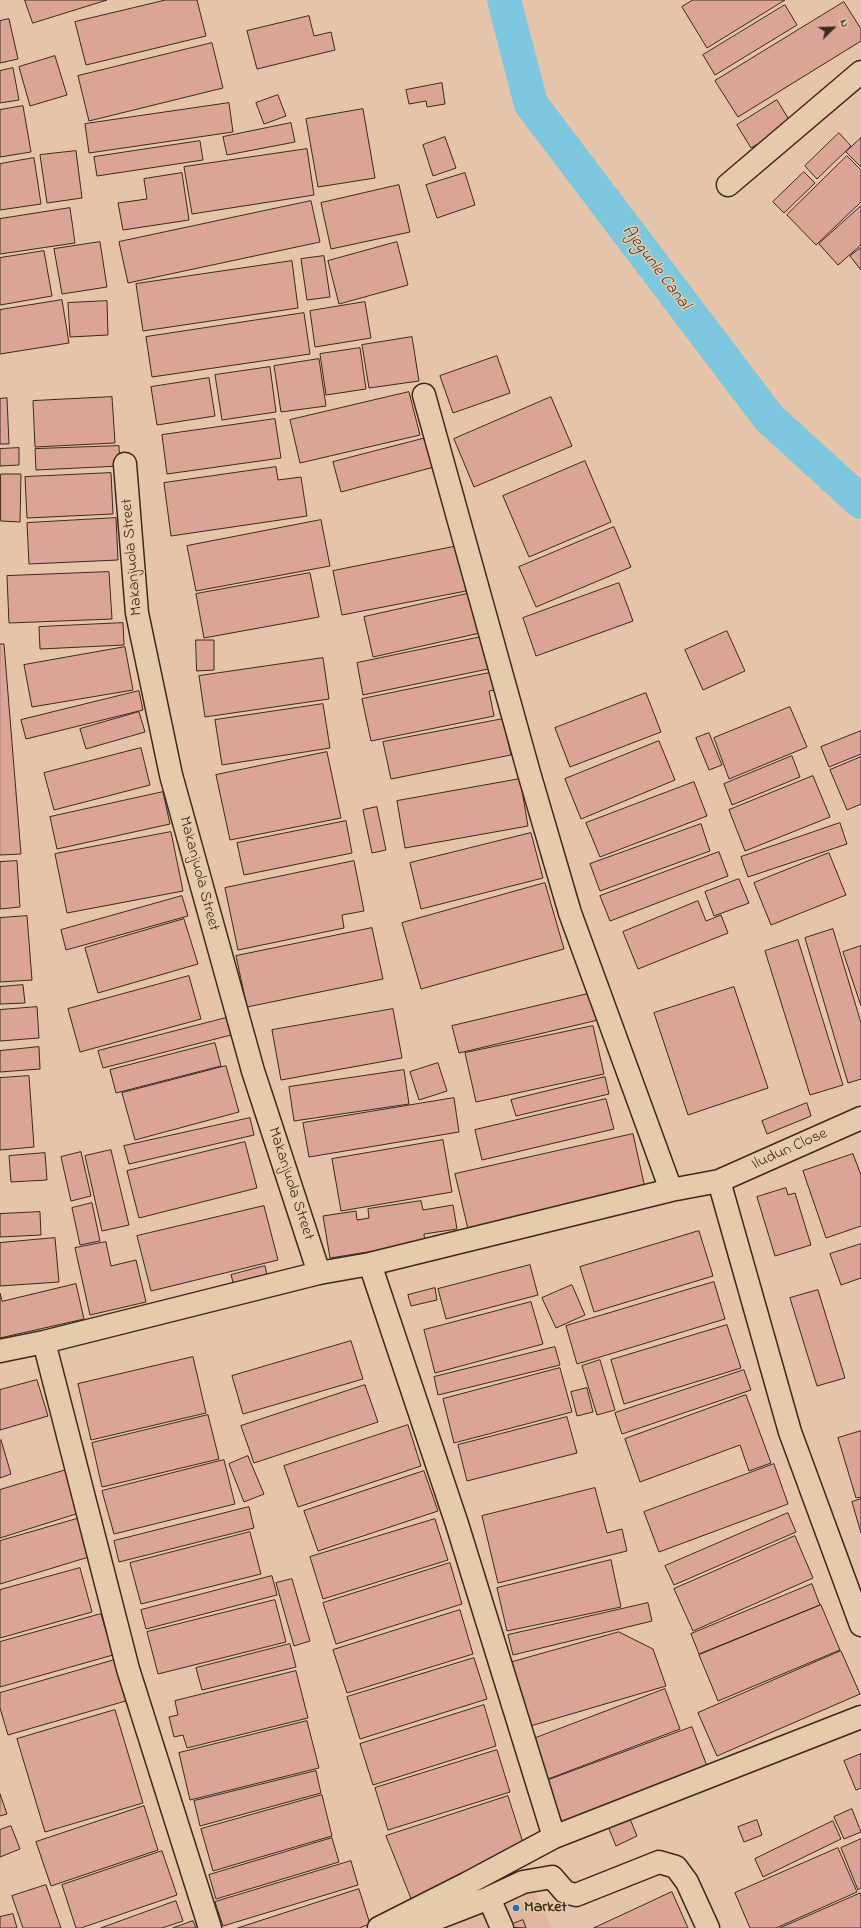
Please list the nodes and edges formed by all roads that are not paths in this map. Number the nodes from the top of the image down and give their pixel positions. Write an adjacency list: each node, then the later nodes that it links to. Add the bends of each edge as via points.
1 (861, 72): 2 (street)
2 (728, 185)
3 (424, 395): 7 (street, via 570,913)
4 (124, 464): 9 (street, Makanjuola Street, via 137,613 171,775 253,1071)
5 (861, 1118): 6 (street, Iludun Close)
6 (719, 1181): 7 (street, Iludun Close); 12 (street, via 790,1432)
7 (671, 1190): 8 (street, Iludun Close)
8 (370, 1264): 9 (street, Iludun Close); 14 (street, via 457,1524)
9 (319, 1274): 10 (street, Iludun Close)
10 (44, 1342): 11 (street, Iludun Close); 17 (street, via 128,1669)
11 (0, 1351)
12 (861, 1625)
13 (861, 1717): 14 (street)
14 (554, 1836): 18 (street)
15 (489, 1898): 16 (street); 19 (street); 20 (street, via 523,1882 552,1877 565,1892 576,1895 659,1862 676,1867 684,1877)
16 (418, 1927)
17 (210, 1928)
18 (379, 1928)
19 (502, 1928)
20 (708, 1928)

